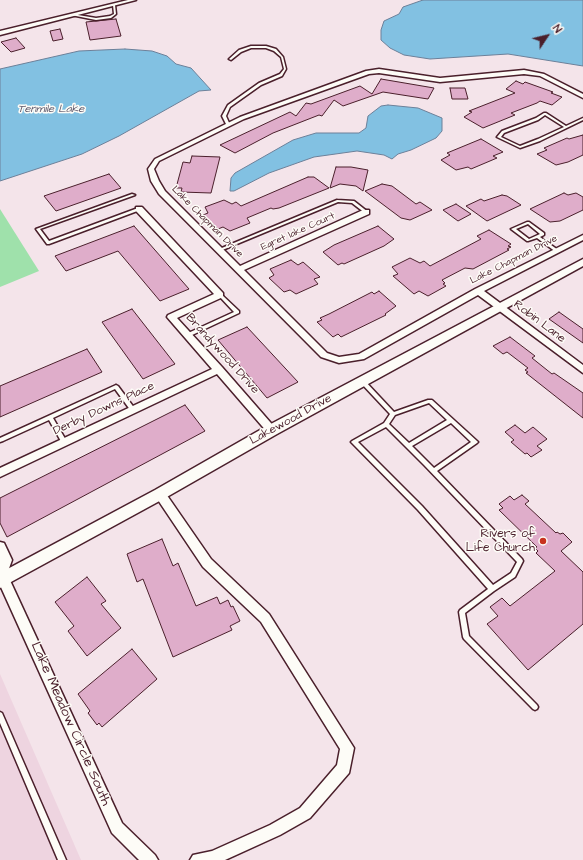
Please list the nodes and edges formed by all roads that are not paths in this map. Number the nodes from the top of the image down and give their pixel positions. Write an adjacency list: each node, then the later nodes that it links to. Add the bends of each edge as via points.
1 (134, 0): 2 (street)
2 (114, 5): 3 (street); 3 (lane, via 115,14 111,17 96,19)
3 (72, 15): 4 (street)
4 (0, 33)
5 (230, 59): 8 (lane, via 251,47 266,47 275,50 282,57 285,69 281,75 260,84 230,106 224,116)
6 (583, 96): 8 (street, Lake Chapman Drive, via 542,75 524,72 440,80 380,71 368,72)
7 (583, 118): 9 (lane)
8 (228, 125): 15 (street, Lake Chapman Drive, via 157,160 151,169 162,192)
9 (566, 126): 9 (lane, via 520,147 499,137 503,132 537,120 545,114)
10 (133, 195): 11 (lane, via 38,229 48,243)
11 (139, 209): 20 (street)
12 (366, 212): 15 (lane, via 353,202 338,201); 18 (street, Egret lake Court)
13 (537, 237): 13 (lane, via 543,234 528,223 513,228 529,240); 16 (lane)
14 (583, 237): 16 (street, Lake Chapman Drive)
15 (219, 250): 18 (street, Lake Chapman Drive)
16 (557, 251): 19 (street, Lake Chapman Drive)
17 (583, 262): 21 (street, Lakewood Drive)
18 (238, 270): 19 (street, Lake Chapman Drive, via 324,355 339,360 361,357)
19 (478, 291): 21 (street, Robin Lane)
20 (220, 295): 22 (lane, via 237,312); 22 (street, Brandywood Drive, via 171,317)
21 (499, 307): 24 (street, Robin Lane); 25 (street, Lakewood Drive)
22 (188, 335): 23 (street, Brandywood Drive)
23 (219, 369): 26 (street, Derby Downs Place); 31 (street, Brandywood Drive)
24 (583, 370)
25 (362, 381): 27 (lane); 31 (street, Lakewood Drive)
26 (133, 410): 28 (lane, via 116,387); 33 (street, Derby Downs Place)
27 (393, 414): 29 (lane, via 430,401); 30 (lane)
28 (50, 417): 32 (lane); 33 (lane)
29 (451, 420): 34 (lane); 35 (lane, via 475,442)
30 (386, 424): 34 (lane); 40 (lane, via 354,442 420,508)
31 (272, 430): 37 (street, Lakewood Drive)
32 (1, 440)
33 (64, 442): 36 (street, Derby Downs Place)
34 (408, 446): 35 (lane)
35 (434, 471): 40 (lane, via 520,561 513,575)
36 (0, 473)
37 (160, 494): 39 (street, Lakewood Drive); 45 (street, via 207,563 264,618 347,748 344,768 305,813 275,830 212,858)
38 (0, 547): 39 (street, via 6,560)
39 (1, 577): 44 (street, Lake Meadow Circle South, via 117,828)
40 (492, 588): 41 (lane, via 462,612 466,637)
41 (535, 707)
42 (0, 715): 43 (lane)
43 (62, 860)
44 (150, 860)
45 (198, 860)

